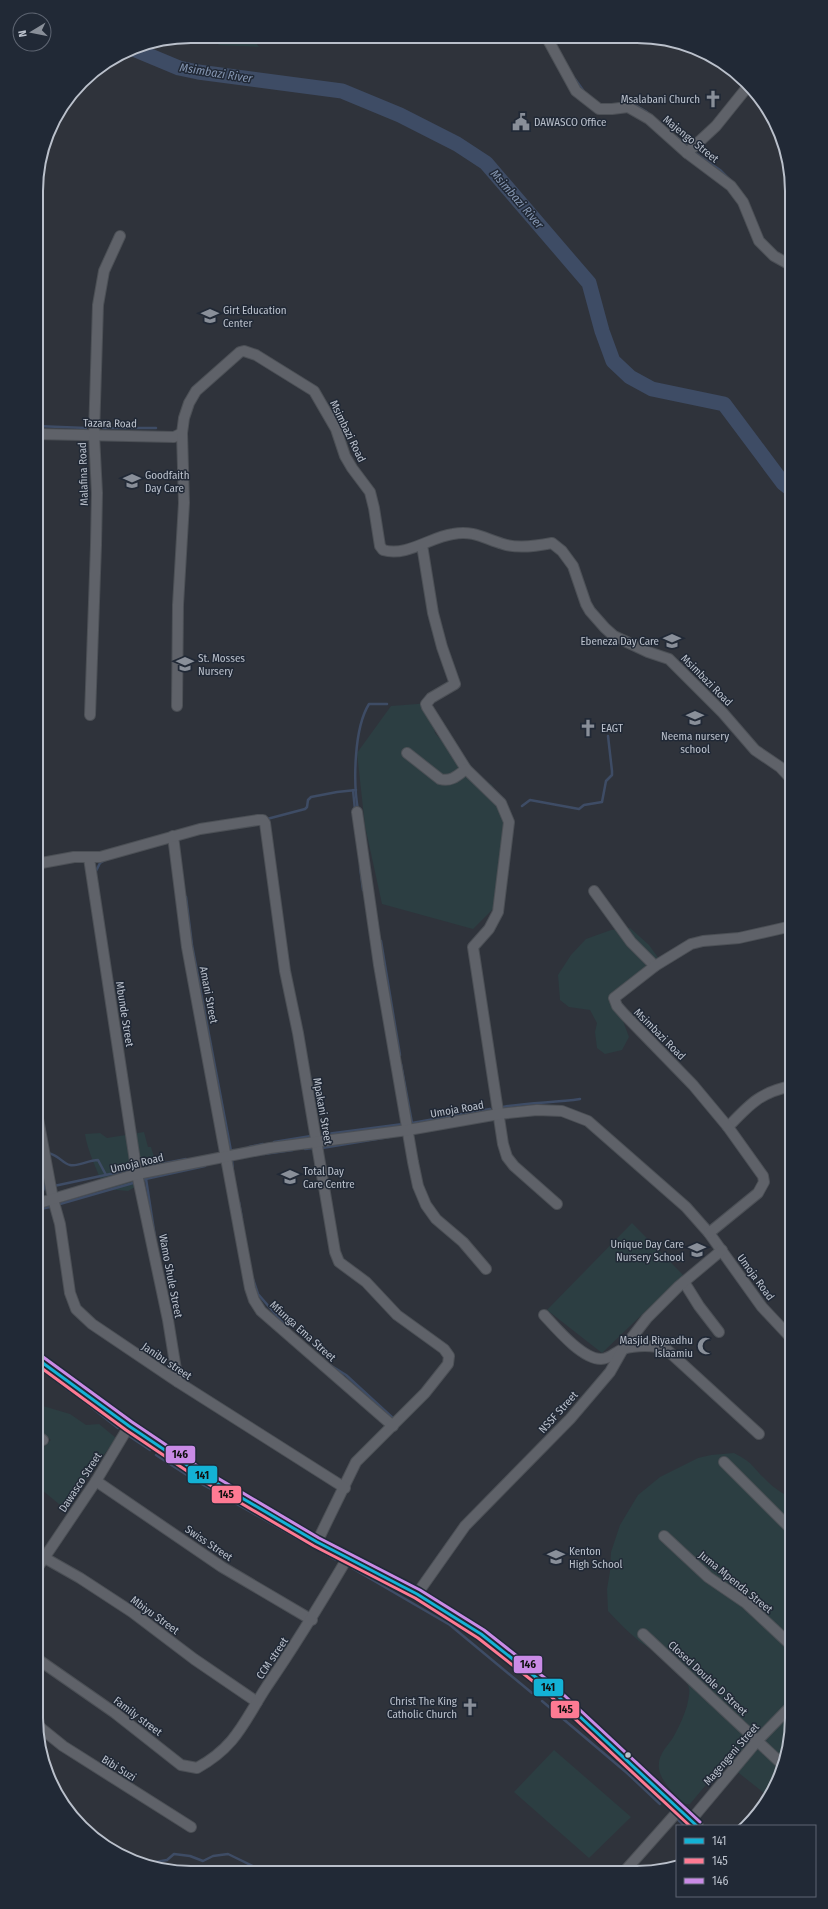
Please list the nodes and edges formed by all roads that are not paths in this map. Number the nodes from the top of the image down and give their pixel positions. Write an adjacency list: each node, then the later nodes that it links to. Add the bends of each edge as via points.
1 (550, 43): 3 (street, Majengo Street, via 576,91 598,109 633,108)
2 (745, 90): 3 (street, via 716,126)
3 (687, 153): 5 (street, Majengo Street, via 730,186 743,202 759,240 774,256)
4 (120, 236): 8 (street, Malafina Road, via 104,271 100,292)
5 (785, 262)
6 (182, 433): 8 (street, Tazara Road, via 174,437); 9 (street, Msimbazi Road, via 184,418 196,391 240,352 256,355 314,391 319,398 336,429 345,456 370,492 381,549 398,550); 10 (street, via 184,503 178,605)
7 (43, 434): 8 (street, Tazara Road)
8 (94, 434): 11 (street, Malafina Road, via 96,501)
9 (422, 545): 13 (street, via 433,613 455,684 431,698 426,704); 14 (street, Msimbazi Road, via 453,534 465,533 475,533 505,545 533,546 552,543 573,566 586,604 605,628 614,636 669,659 723,713 755,750)
10 (178, 706)
11 (90, 715)
12 (407, 753): 13 (street, via 440,779 447,781)
13 (466, 770): 23 (street, via 501,803 509,822 498,912 489,930 473,947)
14 (785, 772)
15 (357, 812): 25 (street, via 379,965)
16 (172, 836): 17 (street); 26 (street, Mpakani Street, via 263,820 265,823 285,971); 28 (street, Amani Street, via 187,947)
17 (89, 858): 18 (street, via 74,857); 29 (street, Mbunde Street)
18 (43, 863)
19 (594, 892): 21 (street, via 631,942)
20 (785, 928): 21 (street, Msimbazi Road, via 739,938 691,944)
21 (655, 966): 24 (street, Msimbazi Road, via 615,996 614,1002 693,1085)
22 (785, 1088): 24 (street, via 752,1102)
23 (499, 1114): 25 (street, Umoja Road); 32 (street, via 507,1157); 33 (street, Umoja Road, via 537,1110 562,1111 588,1121 682,1202)
24 (728, 1127): 33 (street, Msimbazi Road, via 763,1176 764,1182 758,1193)
25 (408, 1130): 26 (street, Umoja Road); 35 (street, via 418,1186 426,1205 436,1219 463,1242)
26 (316, 1142): 28 (street, Umoja Road, via 270,1148); 44 (street, Mpakani Street, via 337,1258 366,1282 397,1315 444,1348 449,1356 448,1364 425,1393)
27 (43, 1145): 30 (street, Janibu street)
28 (226, 1158): 29 (street, Umoja Road); 44 (street, Mfunga Ema Street, via 254,1300 261,1311)
29 (137, 1174): 30 (street, Umoja Road); 42 (street, Wamo Shule Street, via 168,1320)
30 (53, 1199): 31 (street, Umoja Road); 42 (street, Janibu street, via 60,1224 70,1294 76,1309 92,1324)
31 (43, 1202)
32 (556, 1204)
33 (709, 1233): 34 (street, Umoja Road)
34 (722, 1250): 36 (street, NSSF Street); 38 (street, Umoja Road, via 762,1307)
35 (486, 1269)
36 (684, 1282): 39 (street); 40 (street, NSSF Street, via 647,1318)
37 (544, 1315): 40 (street, via 572,1343 590,1356 608,1358)
38 (785, 1331)
39 (720, 1332)
40 (623, 1349): 45 (street, via 658,1346 666,1349); 55 (street, NSSF Street, via 610,1372 570,1419 465,1526)
41 (43, 1363): 43 (main road)
42 (178, 1382): 48 (street, Janibu street)
43 (129, 1426): 47 (street, Dawasco Street); 51 (main road, via 196,1471)
44 (393, 1426): 48 (street, via 356,1462)
45 (759, 1434)
46 (724, 1462): 49 (street)
47 (96, 1481): 52 (street, Dawasco Street); 56 (street, Swiss Street, via 222,1567)
48 (345, 1488): 51 (street)
49 (785, 1523)
50 (664, 1536): 58 (street, Juma Mpenda Street, via 708,1577 746,1603)
51 (317, 1542): 53 (main road)
52 (43, 1552)
53 (348, 1557): 55 (main road); 56 (street, CCM street)
54 (43, 1558): 60 (street, Mbiyu Street, via 132,1612)
55 (417, 1594): 66 (main road, via 481,1634 547,1686)
56 (312, 1620): 60 (street, CCM street)
57 (643, 1634): 63 (street, Closed Double D Street)
58 (785, 1639)
59 (43, 1663): 65 (street, Family street, via 115,1713 181,1765 197,1768)
60 (256, 1702): 65 (street, CCM street, via 238,1735)
61 (785, 1713): 63 (street, Magengeni Street)
62 (43, 1730): 68 (street, Bibi Suzi, via 63,1746)
63 (758, 1740): 64 (street, Closed Double D Street); 67 (street, Magengeni Street)
64 (778, 1760)
65 (206, 1763)
66 (679, 1810): 67 (main road); 69 (street)
67 (694, 1823)
68 (191, 1827)
69 (629, 1866)

